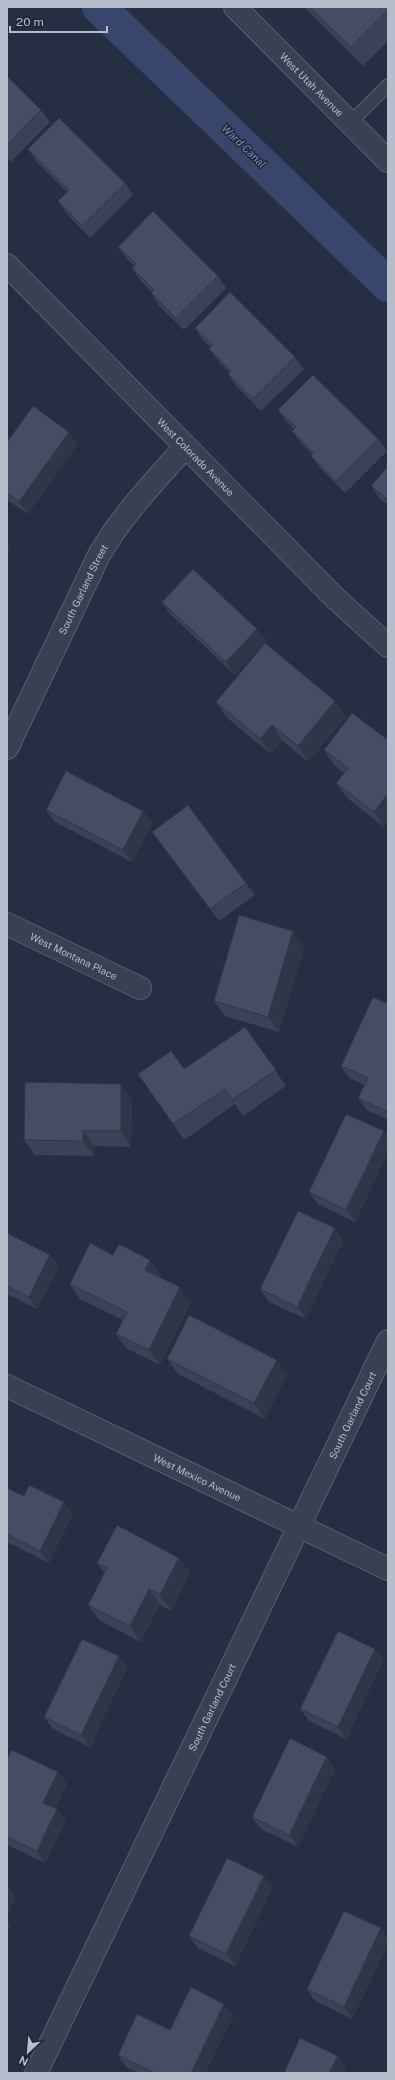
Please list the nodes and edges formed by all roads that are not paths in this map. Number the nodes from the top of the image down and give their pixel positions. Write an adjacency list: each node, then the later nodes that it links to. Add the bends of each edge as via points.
1 (235, 7): 3 (street, West Utah Avenue)
2 (388, 85): 3 (lane)
3 (350, 123): 4 (street, West Utah Avenue)
4 (388, 161)
5 (7, 265): 6 (street, West Colorado Avenue)
6 (186, 447): 7 (street, West Colorado Avenue, via 335,598); 8 (street, South Garland Street, via 135,502 110,536)
7 (388, 646)
8 (7, 748)
9 (7, 924): 10 (street, West Montana Place)
10 (140, 988)
11 (388, 1341): 13 (street, South Garland Court)
12 (7, 1386): 13 (street, West Mexico Avenue)
13 (300, 1526): 14 (street, West Mexico Avenue); 15 (street, South Garland Court)
14 (388, 1569)
15 (36, 2073)

